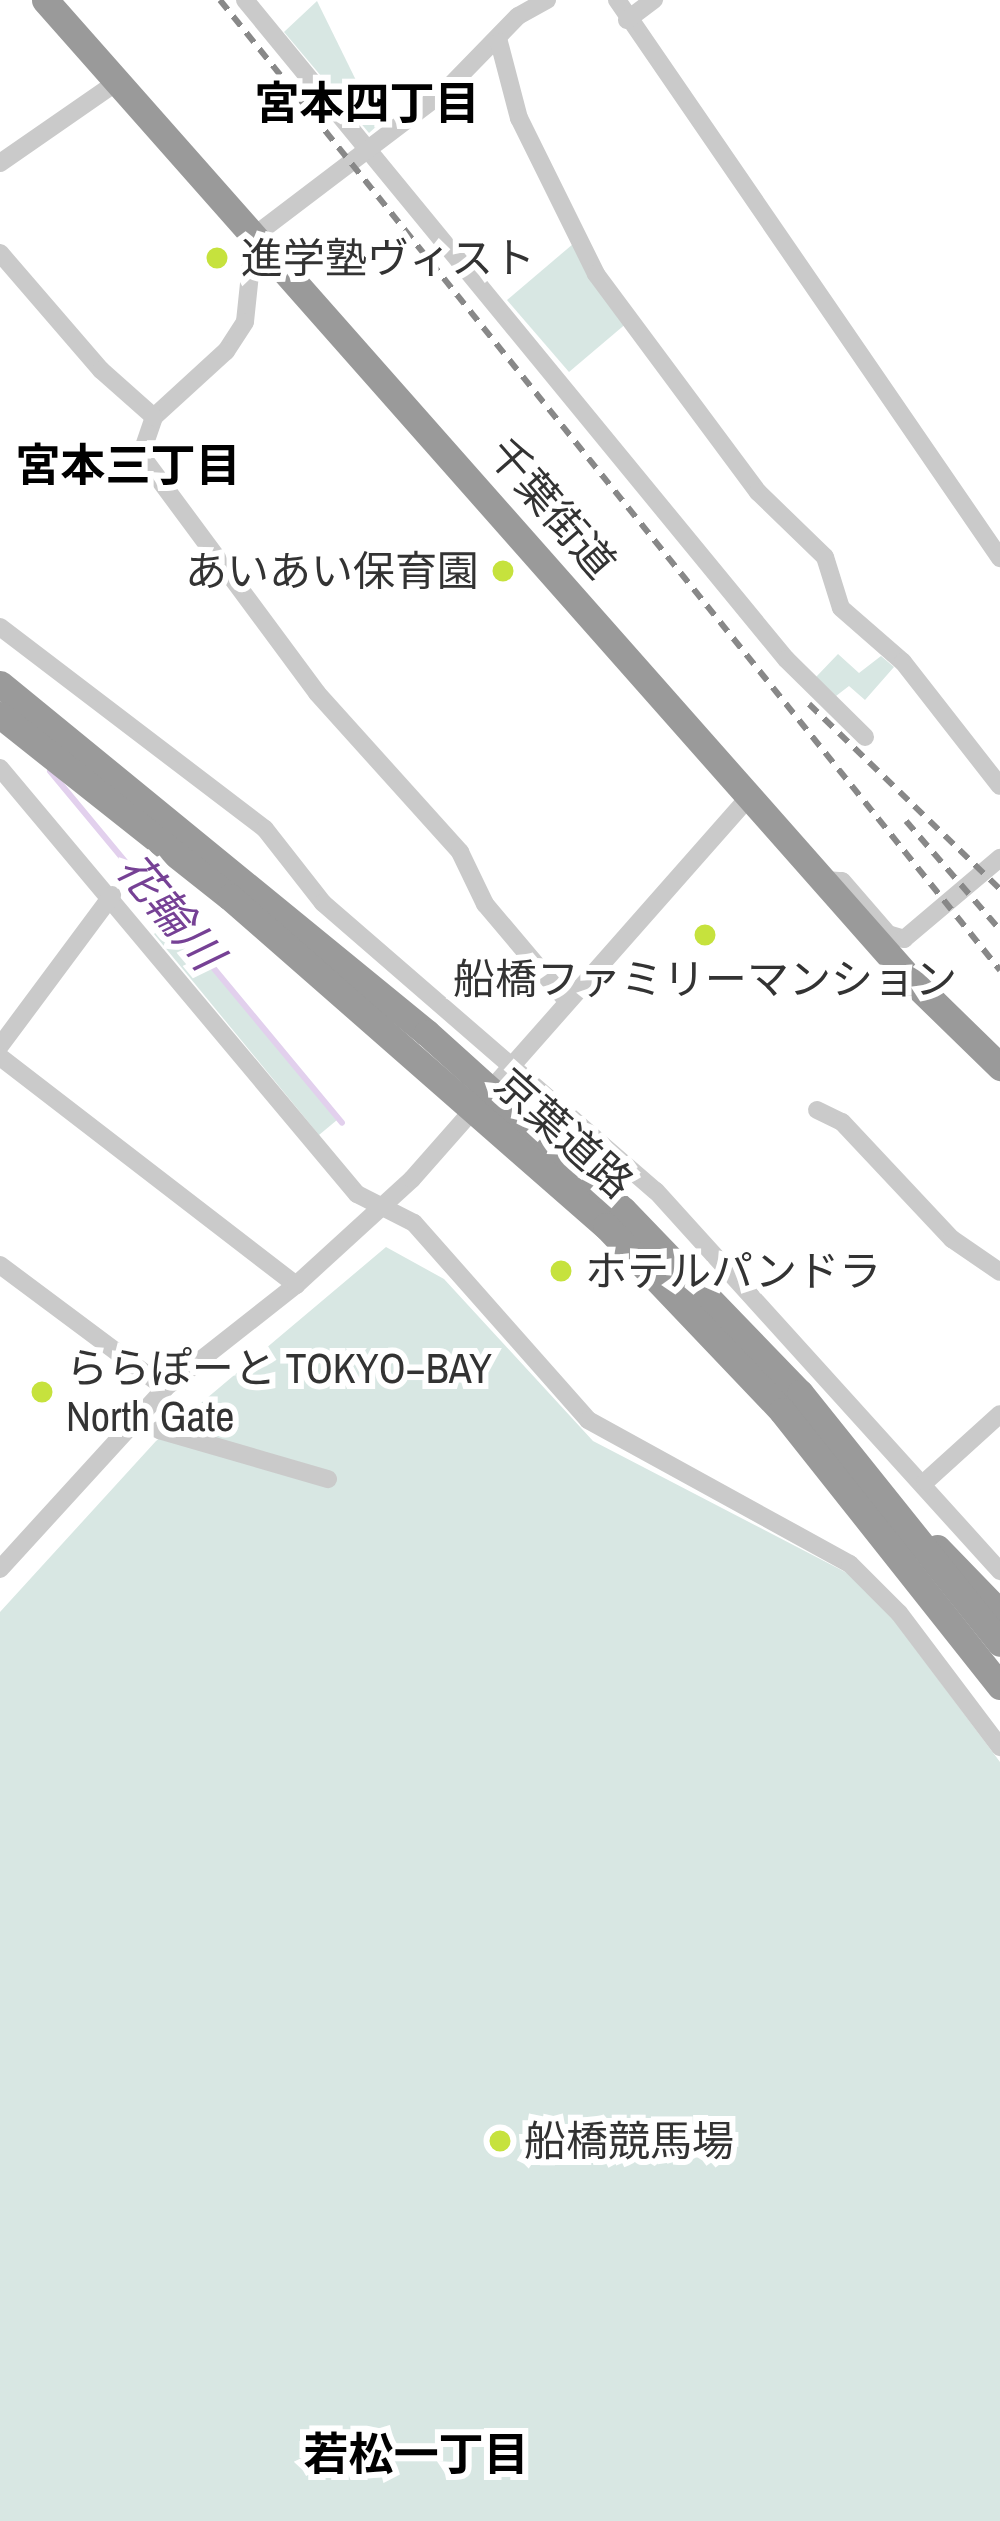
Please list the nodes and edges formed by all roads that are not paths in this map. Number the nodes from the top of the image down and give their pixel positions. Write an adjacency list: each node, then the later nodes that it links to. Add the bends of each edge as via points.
1 (45, 0): 9 (highway, 千葉街道)
2 (547, 0): 6 (street)
3 (617, 0): 7 (street)
4 (655, 0): 7 (street)
5 (250, 2): 10 (street)
6 (514, 8): 8 (street)
7 (627, 20): 15 (street)
8 (499, 42): 10 (street); 23 (street, via 519,118 596,274 758,492 825,557 841,608 904,662)
9 (117, 82): 11 (street); 12 (highway, 千葉街道)
10 (367, 149): 12 (street); 20 (street, via 786,659)
11 (0, 163)
12 (254, 236): 14 (street, via 244,322 226,351); 24 (highway, 千葉街道)
13 (0, 254): 14 (street, via 101,370)
14 (154, 417): 28 (street, via 141,455 173,504 242,583 317,693 460,852 485,904)
15 (1000, 558)
16 (0, 627): 31 (street, via 266,829 323,903)
17 (0, 684): 43 (highway, 京葉道路, bridge, via 539,1132 712,1300)
18 (860, 699): 20 (street)
19 (0, 715): 48 (highway, 京葉道路, bridge, via 230,897 606,1226 782,1411)
20 (843, 715): 21 (street)
21 (865, 737)
22 (0, 768): 27 (street)
23 (1000, 787)
24 (749, 797): 26 (highway, 千葉街道); 28 (street)
25 (1000, 858): 26 (street, via 904,939 888,934 842,880)
26 (826, 880): 32 (highway, 千葉街道)
27 (112, 895): 29 (street); 34 (street, via 312,1145 357,1194)
28 (567, 1001): 31 (street)
29 (0, 1046)
30 (0, 1057): 37 (street)
31 (512, 1063): 34 (street); 42 (street, via 656,1191)
32 (1000, 1067)
33 (817, 1111): 36 (street, via 842,1122 952,1239)
34 (383, 1207): 37 (street); 49 (street, via 414,1223 588,1420 850,1564 899,1612)
35 (0, 1265): 38 (street)
36 (1000, 1272)
37 (296, 1285): 38 (street)
38 (164, 1388): 44 (street)
39 (1000, 1414): 42 (street)
40 (159, 1430): 41 (street)
41 (328, 1478)
42 (925, 1482): 45 (street)
43 (880, 1489): 46 (highway, bridge); 47 (highway, 京葉道路, bridge)
44 (0, 1569)
45 (1000, 1571)
46 (1000, 1613)
47 (1000, 1643)
48 (1000, 1686)
49 (1000, 1748)

